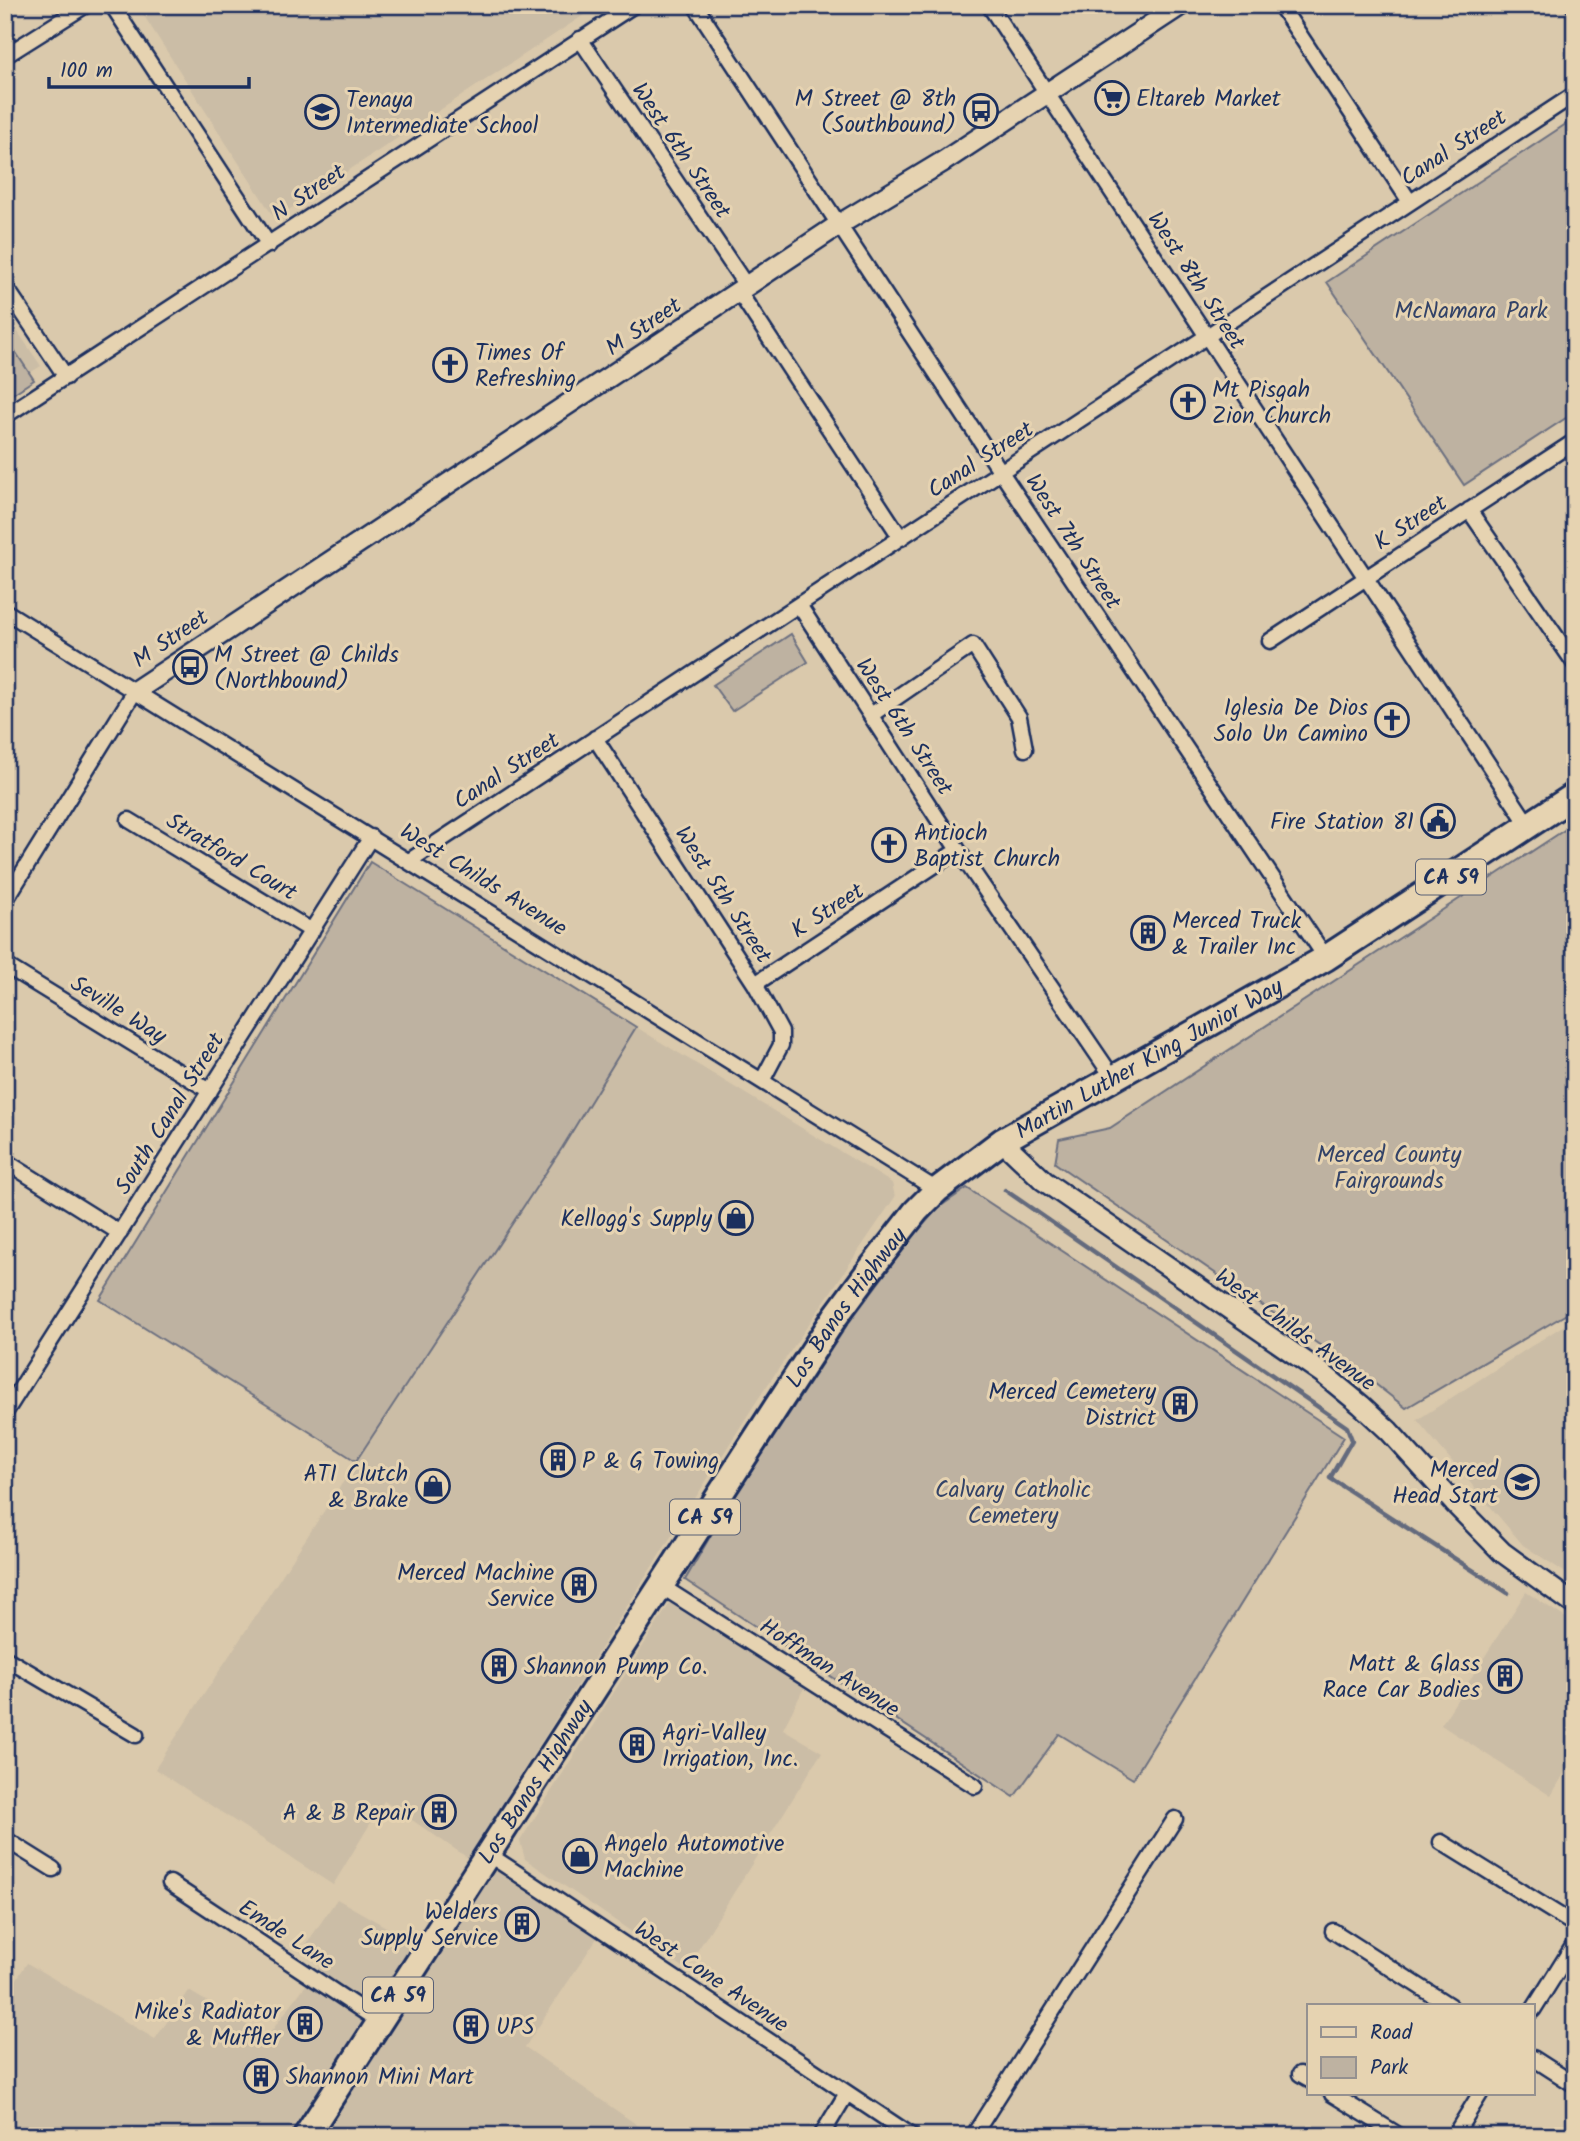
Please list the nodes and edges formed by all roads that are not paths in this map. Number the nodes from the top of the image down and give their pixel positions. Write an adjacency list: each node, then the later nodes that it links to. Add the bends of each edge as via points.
1 (86, 5): 9 (street)
2 (112, 5): 14 (street)
3 (634, 5): 8 (street, N Street)
4 (695, 5): 13 (street, West 7th Street)
5 (989, 5): 10 (street, West 8th Street)
6 (1181, 5): 10 (street, M Street)
7 (1280, 5): 12 (street)
8 (579, 39): 14 (street, N Street); 16 (street, West 6th Street)
9 (5, 56)
10 (1047, 93): 13 (street, M Street); 17 (street, West 8th Street)
11 (1575, 94): 12 (street, Canal Street)
12 (1410, 202): 17 (street, Canal Street)
13 (840, 225): 16 (street, M Street); 21 (street, West 7th Street)
14 (269, 245): 18 (street, N Street)
15 (5, 286): 18 (street)
16 (743, 289): 23 (street, West 6th Street); 29 (street, M Street)
17 (1207, 336): 21 (street, Canal Street); 24 (street, West 8th Street)
18 (66, 377): 19 (street, N Street)
19 (5, 416)
20 (1575, 441): 22 (street, K Street)
21 (1001, 472): 23 (street, Canal Street); 41 (street, West 7th Street)
22 (1469, 510): 24 (street, K Street); 28 (street)
23 (901, 538): 25 (street, Canal Street)
24 (1365, 578): 27 (street, K Street); 35 (street, West 8th Street)
25 (799, 605): 30 (street, West 6th Street); 31 (street, Canal Street)
26 (5, 611): 29 (street, West Childs Avenue)
27 (1270, 641)
28 (1575, 664)
29 (135, 691): 36 (street, West Childs Avenue); 39 (street)
30 (871, 715): 32 (street, via 973,645 1019,717); 37 (street, West 6th Street)
31 (595, 738): 38 (street, Canal Street); 43 (street, West 5th Street)
32 (1025, 749)
33 (1575, 795): 35 (highway, Martin Luther King Junior Way / CA 59)
34 (130, 820): 40 (street, Stratford Court)
35 (1529, 826): 41 (highway, Martin Luther King Junior Way / CA 59)
36 (371, 837): 38 (street, West Childs Avenue); 40 (street, South Canal Street)
37 (958, 850): 43 (street, K Street); 44 (street, West 6th Street)
38 (409, 861): 45 (street, West Childs Avenue)
39 (5, 901)
40 (312, 931): 46 (street, South Canal Street)
41 (1326, 958): 44 (highway, Martin Luther King Junior Way / CA 59)
42 (5, 965): 46 (street, Seville Way)
43 (755, 984): 45 (street, West 5th Street, via 781,1032 782,1045)
44 (1114, 1079): 47 (highway, Martin Luther King Junior Way / CA 59)
45 (762, 1081): 49 (street, West Childs Avenue)
46 (210, 1091): 50 (street, South Canal Street)
47 (1002, 1141): 49 (highway, Martin Luther King Junior Way / CA 59); 53 (street, West Childs Avenue, via 1044,1181 1362,1405 1502,1552)
48 (5, 1161): 50 (street)
49 (937, 1190): 52 (highway, Los Banos Highway / CA 59, via 899,1232 835,1318)
50 (120, 1233): 51 (street, South Canal Street)
51 (5, 1413)
52 (661, 1586): 56 (street, Hoffman Avenue); 60 (highway, Los Banos Highway / CA 59)
53 (1575, 1605)
54 (5, 1658): 55 (street)
55 (136, 1735)
56 (975, 1786)
57 (1175, 1819): 77 (street)
58 (5, 1839): 61 (street)
59 (1441, 1842): 63 (street)
60 (488, 1854): 68 (highway, Los Banos Highway / CA 59); 71 (street, West Cone Avenue)
61 (53, 1869)
62 (170, 1884): 68 (street, Emde Lane)
63 (1575, 1925)
64 (1333, 1931): 66 (street)
65 (1575, 1943): 67 (street)
66 (1447, 2004)
67 (1534, 2008)
68 (380, 2022): 74 (highway, Los Banos Highway / CA 59)
69 (1534, 2059): 70 (street)
70 (1575, 2085)
71 (847, 2093): 75 (street); 76 (street, West Cone Avenue)
72 (1335, 2096): 78 (street)
73 (1479, 2096): 79 (street)
74 (306, 2136)
75 (821, 2136)
76 (912, 2136)
77 (973, 2136)
78 (1400, 2136)
79 (1454, 2136)

